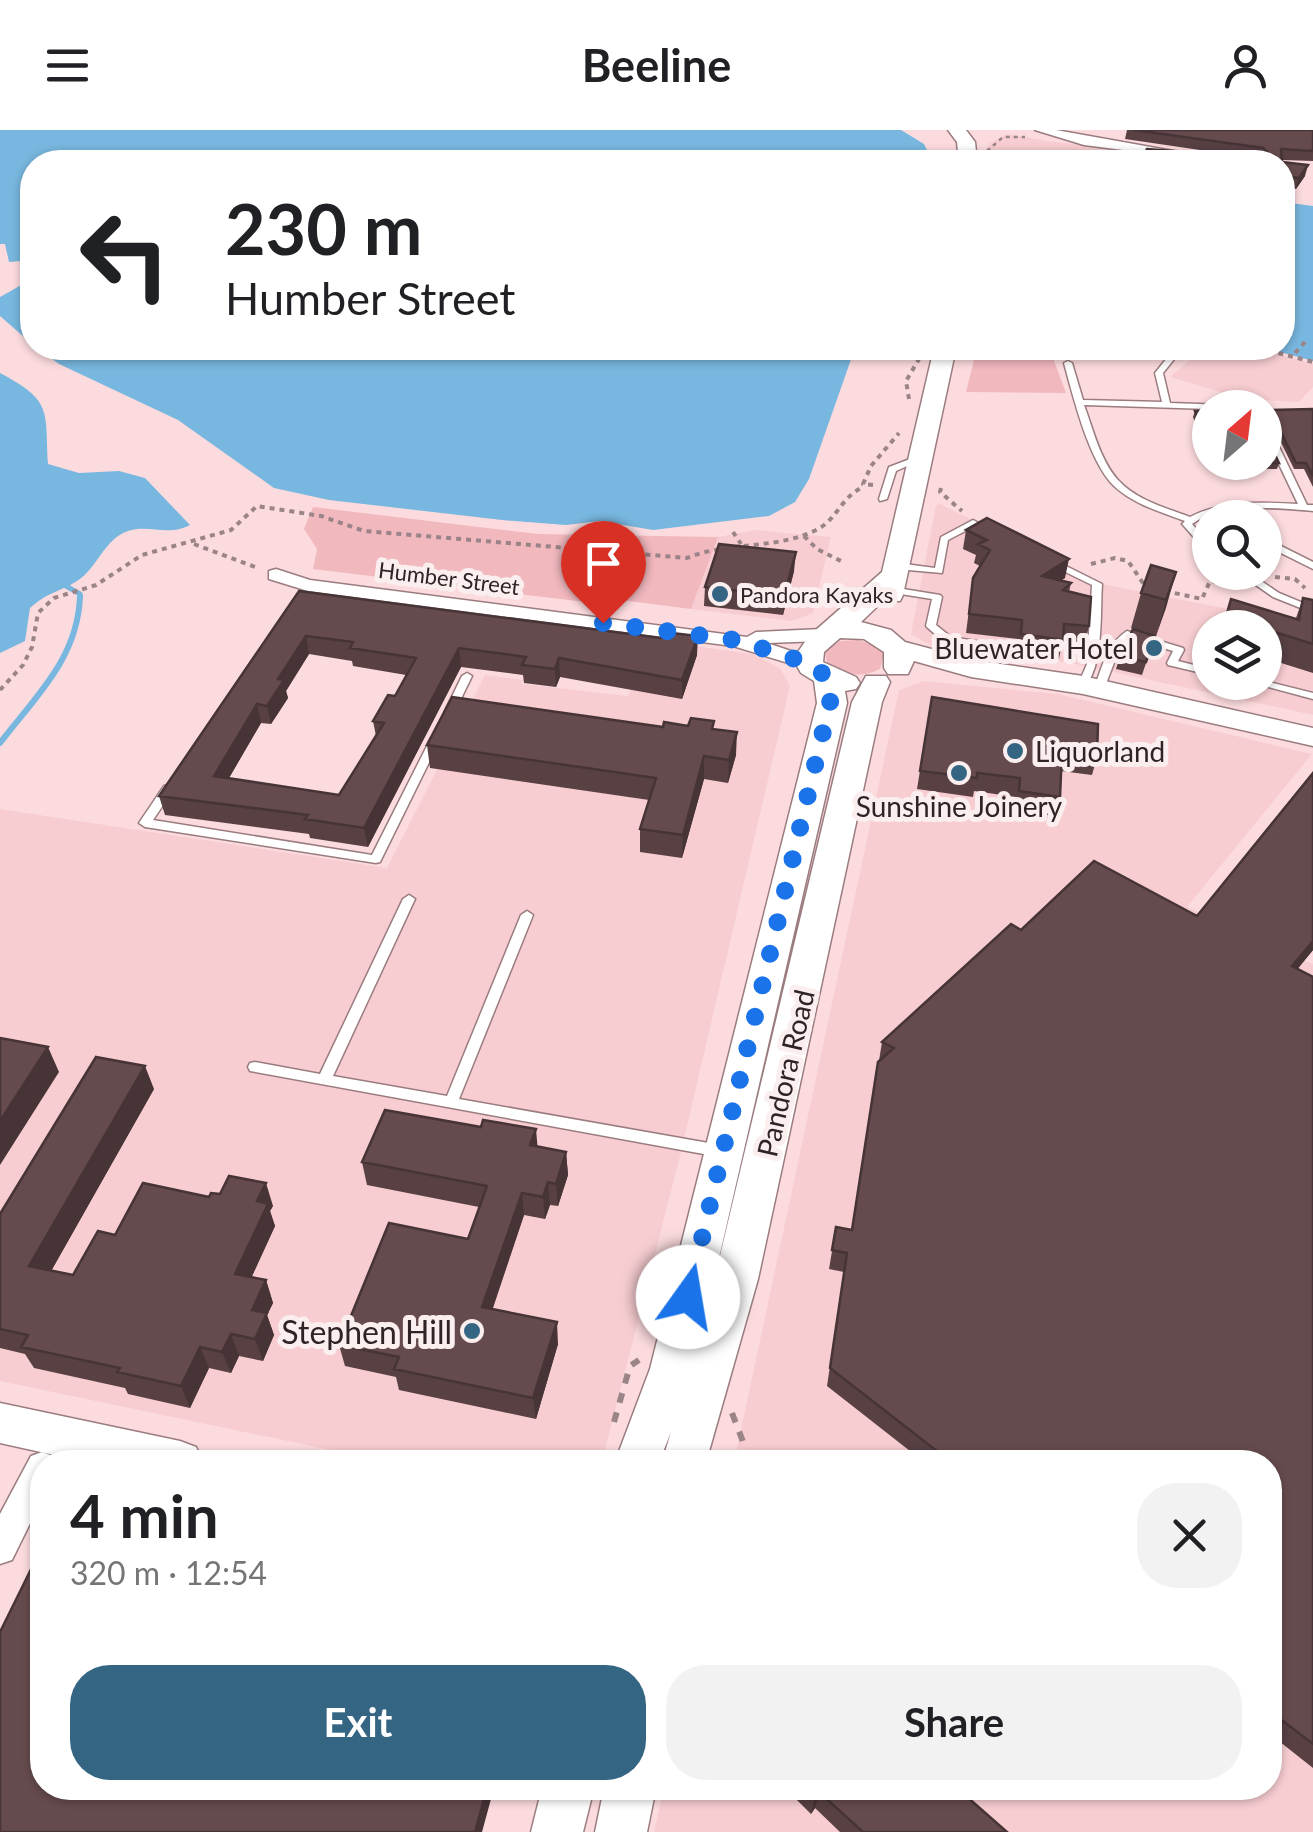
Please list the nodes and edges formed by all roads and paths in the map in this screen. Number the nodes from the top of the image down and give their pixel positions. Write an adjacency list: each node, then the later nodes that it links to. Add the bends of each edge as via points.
1 (1040, 130): 2 (street)
2 (1099, 137): 3 (street)
3 (1167, 150)
4 (1305, 342): 5 (path)
5 (1295, 353)
6 (918, 360): 13 (path, via 906,381)
7 (943, 360): 15 (main road)
8 (1169, 360): 11 (lane, via 1158,374)
9 (1068, 363): 10 (lane)
10 (1078, 402): 11 (lane); 24 (lane, via 1112,480)
11 (1166, 404): 12 (lane)
12 (1192, 405)
13 (908, 415)
14 (902, 428): 18 (path, via 862,484)
15 (922, 458): 20 (lane, via 892,469); 37 (main road)
16 (1282, 458): 22 (lane)
17 (942, 476): 23 (path, via 940,492)
18 (879, 486)
19 (861, 488): 27 (path, via 849,494 834,520)
20 (883, 499)
21 (1282, 508): 22 (lane)
22 (1309, 508)
23 (972, 516)
24 (1190, 520): 26 (lane)
25 (732, 532): 30 (path)
26 (1192, 533)
27 (804, 536): 30 (path); 33 (path)
28 (1008, 540): 37 (lane, via 973,523 944,539 939,571)
29 (191, 542): 30 (path, via 231,530 257,506 364,531 500,545 687,558); 36 (path); 52 (path, via 142,555 96,585 54,598 38,613 28,662)
30 (741, 544)
31 (1282, 550): 34 (lane)
32 (1044, 558): 50 (lane, via 1096,584)
33 (841, 561)
34 (1313, 566)
35 (1081, 567): 38 (path, via 1128,561)
36 (276, 575): 44 (street, Humber Street, via 304,590)
37 (894, 577): 43 (main road); 45 (main road, Pandora Road); 47 (lane, via 937,597 931,626 948,640 984,645)
38 (1146, 587)
39 (1206, 590): 41 (path, via 1202,599)
40 (1268, 590): 42 (lane)
41 (1165, 591)
42 (1313, 610)
43 (828, 633): 44 (street, Humber Street); 45 (main road, via 865,630); 48 (main road, Pandora Road, via 808,653)
44 (736, 640): 48 (street, Humber Street)
45 (888, 660): 47 (main road, via 955,674); 48 (main road, via 845,683); 68 (main road, Pandora Road, via 867,702 738,1278)
46 (1192, 668): 50 (lane, via 1172,663 1179,650 1126,634)
47 (977, 669): 50 (main road)
48 (820, 671): 61 (main road, Pandora Road, via 832,703)
49 (467, 676): 55 (lane, via 376,859 145,823)
50 (1091, 687): 54 (main road)
51 (1282, 689): 53 (lane)
52 (0, 690)
53 (1313, 696)
54 (1313, 737)
55 (178, 774)
56 (408, 899): 59 (lane)
57 (526, 915): 60 (lane)
58 (254, 1067): 59 (lane)
59 (324, 1080): 60 (lane)
60 (451, 1102): 61 (lane)
61 (723, 1152): 67 (main road, Pandora Road, via 672,1369)
62 (642, 1358): 65 (path, via 630,1366)
63 (732, 1413): 69 (path)
64 (0, 1423): 66 (main road)
65 (611, 1432)
66 (40, 1450)
67 (642, 1450)
68 (688, 1450)
69 (745, 1450)
70 (30, 1490): 71 (street)
71 (0, 1548)
72 (565, 1800): 74 (main road)
73 (628, 1800): 75 (main road)
74 (558, 1832)
75 (621, 1832)

